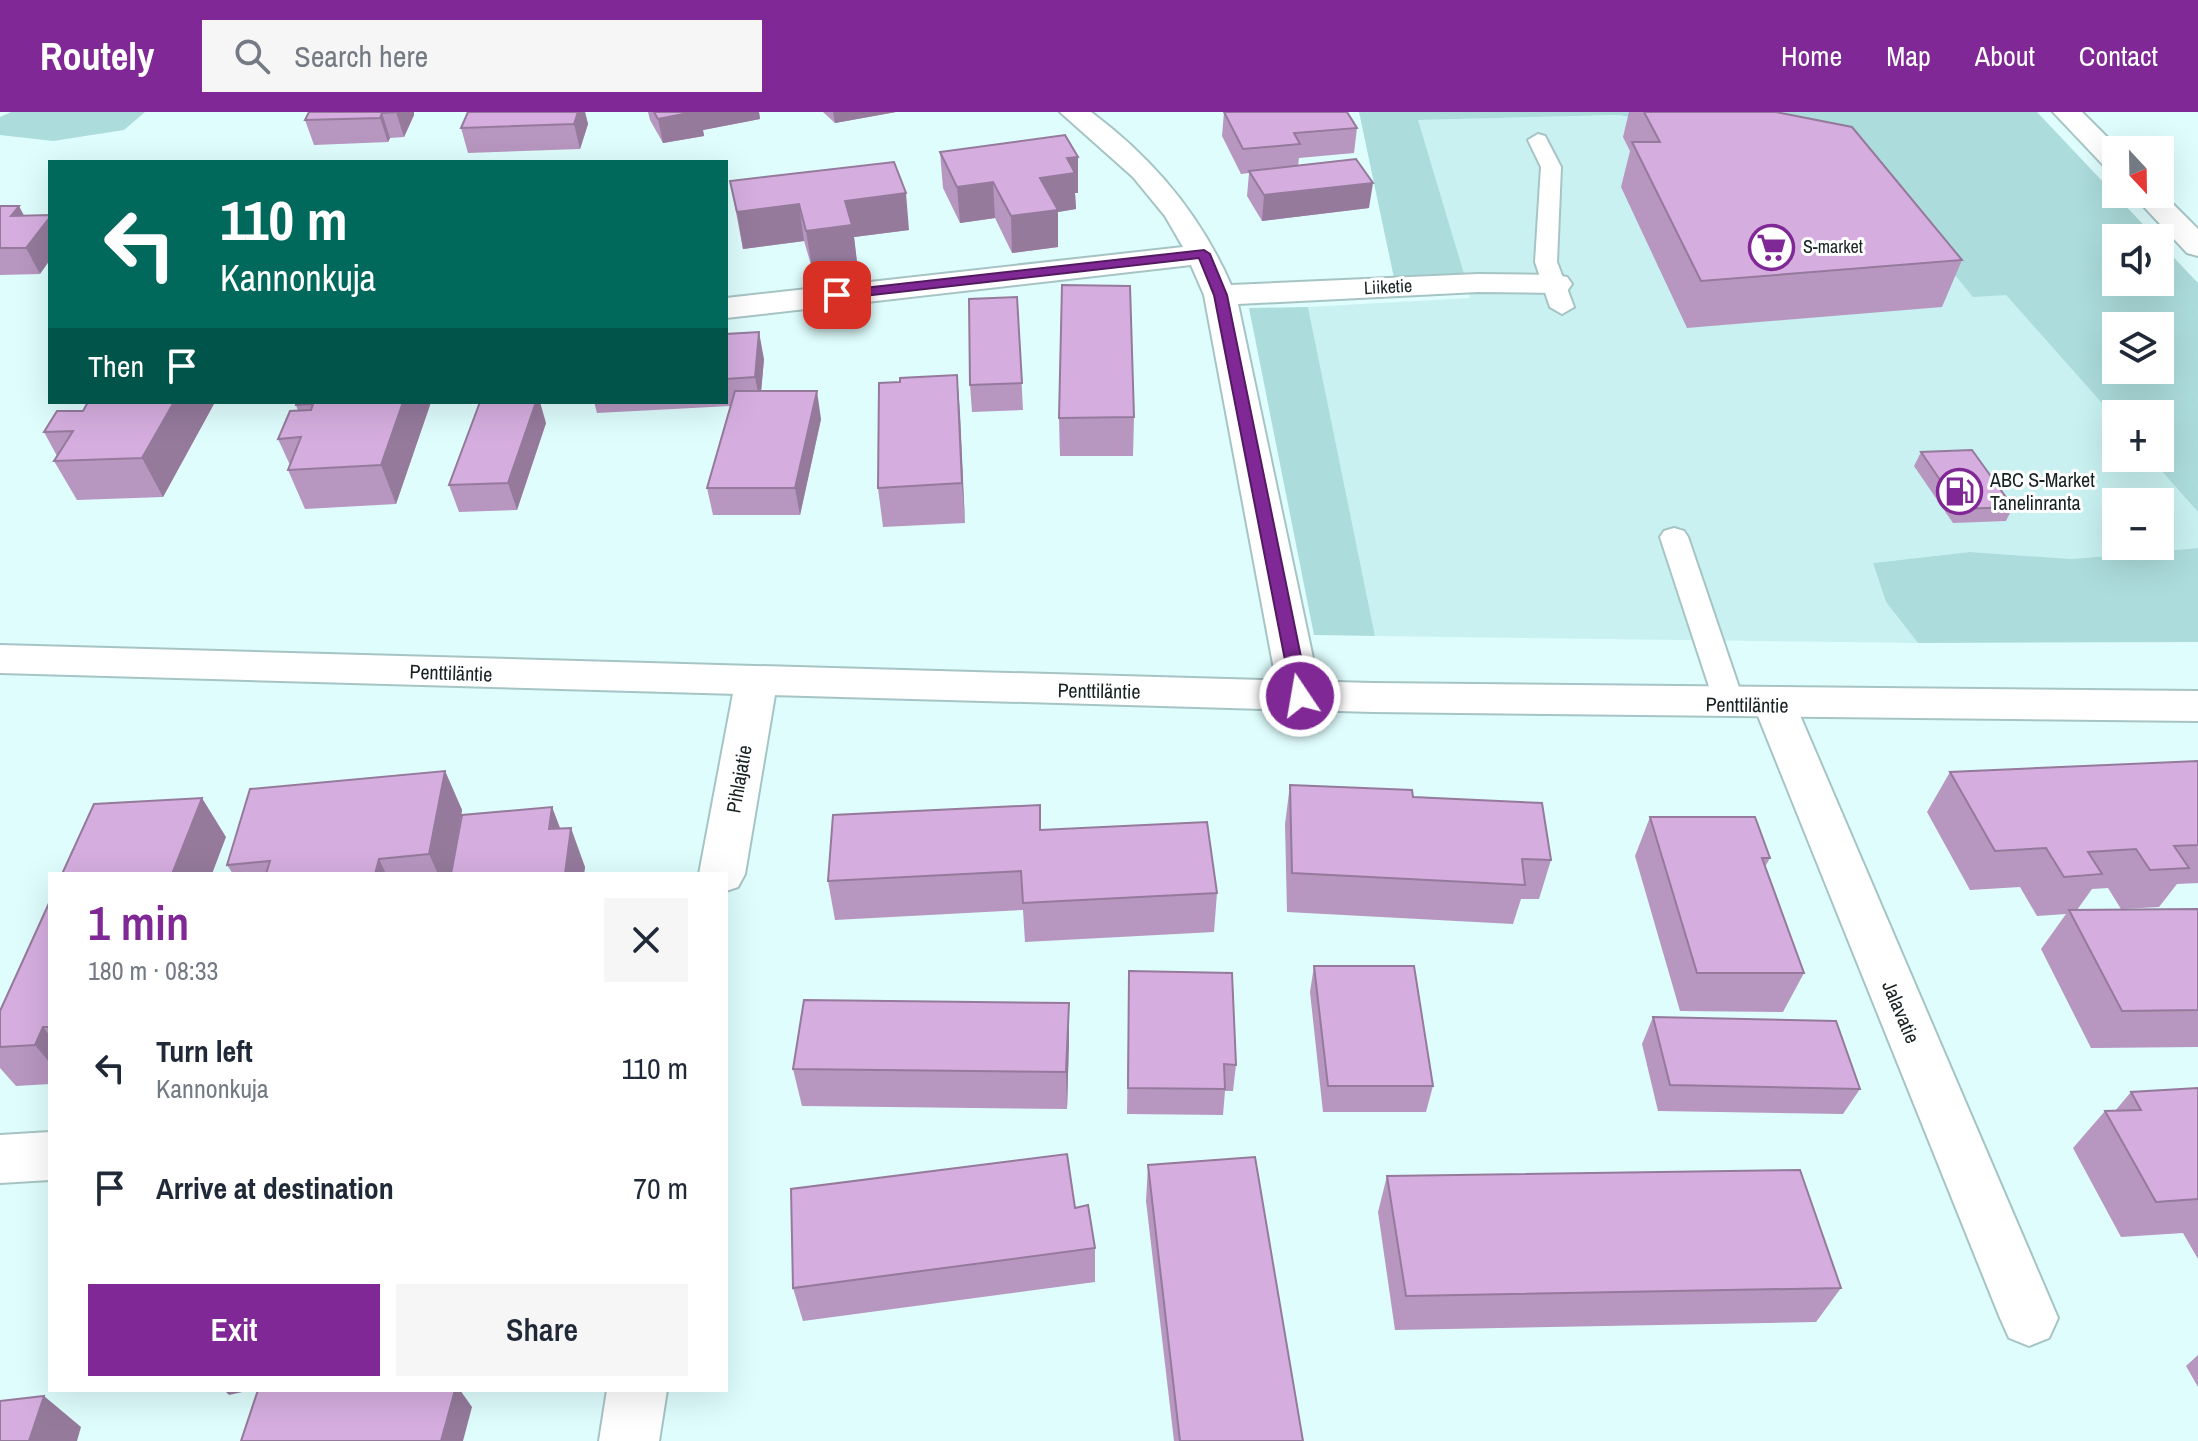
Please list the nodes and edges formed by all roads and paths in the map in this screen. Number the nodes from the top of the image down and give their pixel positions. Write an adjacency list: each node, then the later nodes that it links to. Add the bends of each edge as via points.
1 (1074, 112): 7 (street, via 1113,139 1157,182)
2 (2067, 112): 4 (street)
3 (1538, 140): 9 (lane, via 1551,167 1546,262)
4 (2102, 148)
5 (2160, 208): 6 (street)
6 (2198, 247)
7 (1204, 254): 8 (street); 10 (street)
8 (1220, 295): 9 (street, Liiketie, via 1478,283); 14 (street)
9 (1559, 296)
10 (728, 308)
11 (1674, 537): 15 (lane)
12 (0, 659): 13 (street, Penttiläntie)
13 (756, 683): 14 (street, Penttiläntie); 17 (street, Pihlajatie)
14 (1300, 696): 15 (street, Penttiläntie)
15 (1752, 706): 16 (street, Penttiläntie); 20 (street, Jalavatie)
16 (2198, 706)
17 (722, 872)
18 (48, 1156): 19 (street)
19 (0, 1159)
20 (2029, 1318)
21 (637, 1392): 22 (street)
22 (629, 1441)

